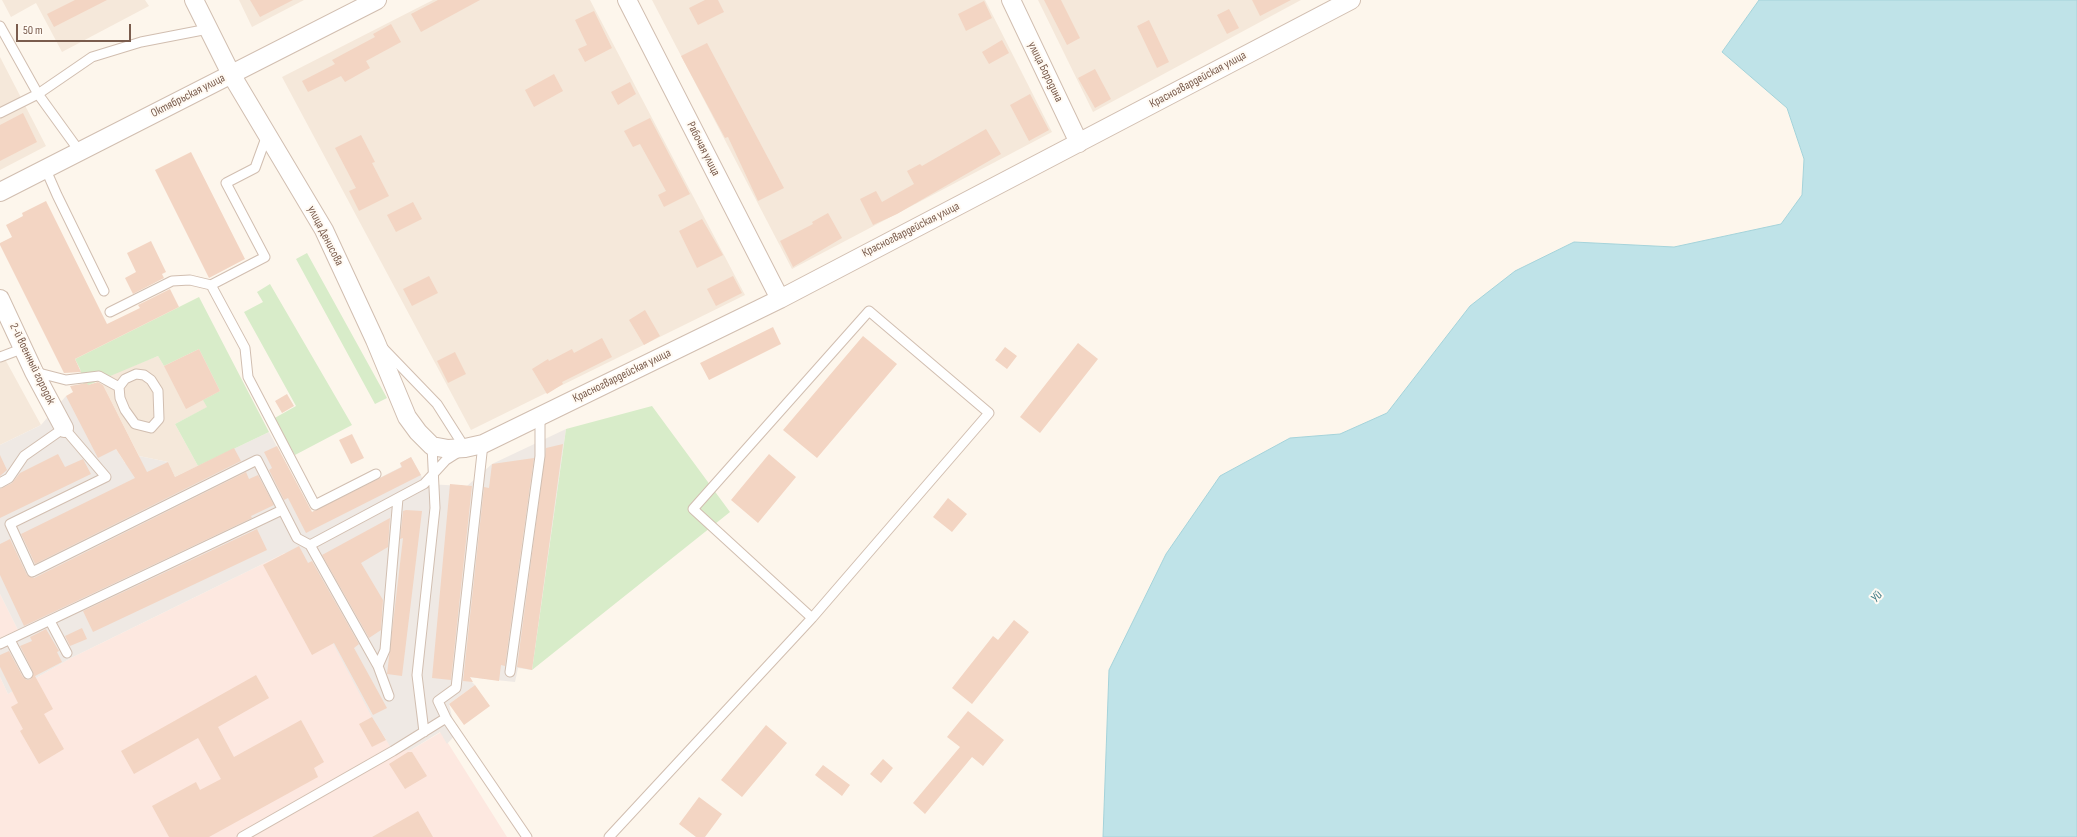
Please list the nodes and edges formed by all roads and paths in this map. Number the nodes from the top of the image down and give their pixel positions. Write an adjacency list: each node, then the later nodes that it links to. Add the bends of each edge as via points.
1 (194, 0): 7 (street, улица Денисова)
2 (377, 0): 8 (street, Октябрьская улица)
3 (627, 0): 18 (street, Рабочая улица)
4 (1011, 0): 12 (street, улица Бородина)
5 (1351, 0): 12 (street, Красногвардейская улица)
6 (0, 26): 9 (lane)
7 (208, 29): 8 (street, улица Денисова); 9 (lane, via 141,42 92,57)
8 (231, 74): 11 (street, улица Денисова); 13 (street, Октябрьская улица)
9 (38, 94): 10 (lane); 13 (lane)
10 (0, 113)
11 (268, 135): 16 (lane, via 255,168 226,183 264,257); 21 (street, улица Денисова, via 324,230)
12 (1079, 143): 18 (street, Красногвардейская улица)
13 (80, 152): 14 (street, Октябрьская улица)
14 (46, 170): 15 (street, Октябрьская улица); 17 (lane)
15 (0, 192)
16 (211, 285): 20 (lane, via 190,280 172,281); 32 (lane, via 245,348 248,377 315,505)
17 (104, 291)
18 (780, 298): 26 (street, Красногвардейская улица)
19 (0, 299): 22 (street, 2-й военный городок)
20 (110, 312)
21 (375, 340): 29 (street, улица Денисова, via 407,417); 30 (lane, via 437,404)
22 (24, 348): 23 (lane); 24 (street, 2-й военный городок)
23 (0, 357)
24 (34, 372): 25 (lane, via 66,380 99,376); 27 (street, 2-й военный городок)
25 (119, 387): 25 (lane, via 125,410 135,424 151,428 159,419 158,391 151,380 144,375 136,374 125,379)
26 (540, 417): 28 (street, Красногвардейская улица); 43 (lane, via 540,456)
27 (64, 428): 33 (lane, via 24,456 9,478); 35 (lane, via 106,477 10,524 32,572 257,460)
28 (483, 444): 30 (street, Красногвардейская улица); 46 (lane, via 456,688 438,701)
29 (432, 446): 30 (street, via 448,449); 31 (lane)
30 (465, 448): 31 (lane, via 446,460)
31 (434, 473): 34 (lane, via 424,484); 47 (lane, via 435,508 417,675)
32 (376, 474)
33 (0, 483)
34 (398, 498): 36 (lane); 42 (lane, via 385,650)
35 (282, 510): 36 (lane, via 297,538); 38 (lane)
36 (310, 545): 42 (lane)
37 (812, 618): 37 (lane, via 989,413 869,311 693,509); 50 (lane)
38 (50, 620): 39 (lane); 41 (lane)
39 (10, 640): 40 (lane); 44 (lane)
40 (0, 644)
41 (67, 653)
42 (378, 666): 45 (lane)
43 (510, 672)
44 (28, 674)
45 (389, 696)
46 (446, 718): 47 (lane); 49 (lane)
47 (424, 732): 48 (lane)
48 (242, 837)
49 (527, 837)
50 (609, 837)

